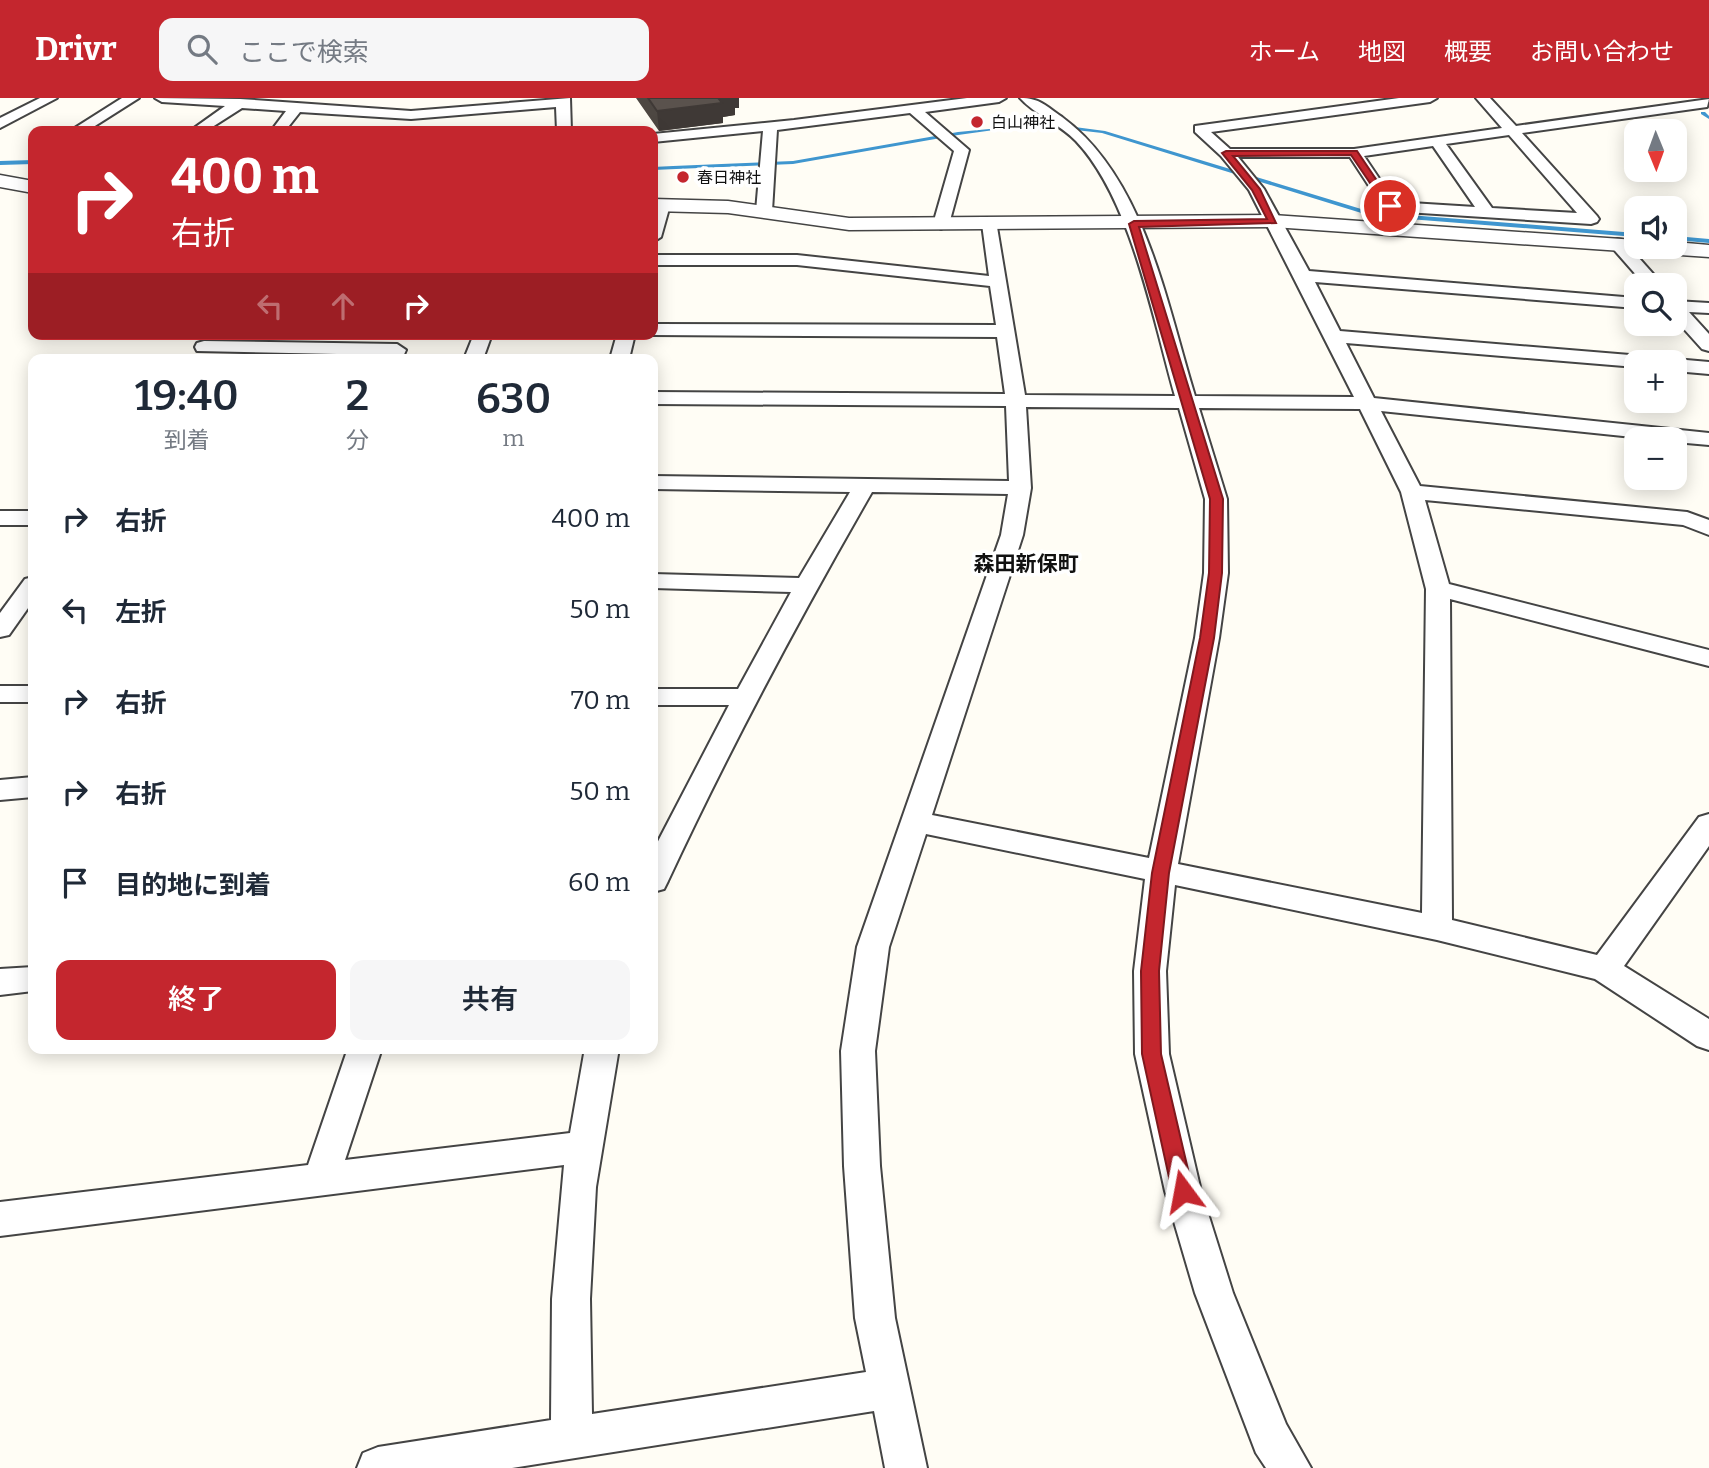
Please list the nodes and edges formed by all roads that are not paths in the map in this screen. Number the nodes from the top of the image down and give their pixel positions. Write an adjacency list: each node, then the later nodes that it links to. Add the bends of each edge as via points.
1 (50, 98): 16 (street)
2 (132, 98): 17 (street)
3 (162, 98): 11 (street)
4 (358, 98): 14 (street)
5 (999, 98): 13 (street)
6 (1027, 98): 36 (street, via 1080,137)
7 (1430, 98): 26 (street, via 1200,130)
8 (1483, 98): 23 (street)
9 (563, 100): 15 (street); 21 (street)
10 (1706, 102): 23 (street)
11 (240, 103): 12 (street); 18 (street)
12 (296, 107): 14 (street); 19 (street)
13 (913, 109): 22 (street); 34 (street, via 962,150)
14 (341, 110): 15 (street)
15 (418, 114): 20 (street)
16 (0, 124)
17 (85, 126)
18 (205, 126)
19 (282, 126)
20 (414, 126)
21 (564, 126)
22 (770, 127): 24 (street); 31 (street)
23 (1511, 129): 25 (street); 32 (street, via 1591,219)
24 (658, 138)
25 (1437, 142): 27 (street); 32 (street)
26 (1226, 153): 27 (street); 33 (street, via 1256,189)
27 (1354, 153): 32 (street, via 1390,206)
28 (0, 181): 29 (street)
29 (28, 186)
30 (658, 205): 31 (street)
31 (764, 211): 34 (street, via 832,223)
32 (1488, 213)
33 (1273, 221): 36 (street); 37 (street); 41 (street)
34 (941, 224): 35 (street)
35 (990, 224): 36 (street); 42 (street)
36 (1134, 224): 58 (street)
37 (1624, 245)
38 (1687, 250): 39 (street)
39 (1709, 251)
40 (658, 260): 42 (street, via 797,260)
41 (1303, 276): 43 (street); 49 (street)
42 (999, 282): 48 (street)
43 (1624, 302)
44 (1687, 307): 45 (street)
45 (1709, 308)
46 (1687, 320): 50 (street)
47 (658, 329): 48 (street)
48 (1006, 331): 57 (street)
49 (1332, 336): 53 (street); 59 (street)
50 (1709, 345)
51 (204, 347): 52 (street, via 397,350)
52 (395, 354)
53 (1624, 360)
54 (1687, 366): 55 (street)
55 (1709, 368)
56 (658, 398): 57 (street)
57 (1016, 402): 58 (street); 63 (street)
58 (1189, 402): 59 (street); 83 (street, via 1216,499 1216,573)
59 (1366, 403): 60 (street); 64 (street)
60 (1709, 439)
61 (658, 482): 62 (street)
62 (865, 485): 63 (street); 69 (street)
63 (1020, 488): 80 (street, via 1012,535)
64 (1412, 492): 67 (street, via 1687,519); 70 (street)
65 (28, 517): 66 (street)
66 (0, 518)
67 (1709, 528)
68 (658, 581): 69 (street)
69 (807, 585): 77 (street)
70 (1438, 589): 73 (street); 84 (street)
71 (28, 597): 72 (street)
72 (0, 630)
73 (1709, 659)
74 (0, 694): 75 (street)
75 (28, 694)
76 (658, 697): 77 (street)
77 (746, 698): 82 (street)
78 (28, 787): 79 (street)
79 (0, 790)
80 (914, 821): 83 (street); 94 (street, via 873,947 858,1051 875,1318)
81 (1709, 824): 85 (street)
82 (658, 871)
83 (1161, 873): 84 (street); 98 (street, via 1150,971 1152,1054 1183,1191 1214,1293 1272,1437)
84 (1437, 928): 85 (street)
85 (1604, 969): 88 (street)
86 (28, 979): 87 (street)
87 (0, 982)
88 (1709, 1036)
89 (363, 1054): 92 (street)
90 (601, 1054): 91 (street)
91 (585, 1147): 92 (street); 95 (street, via 571,1299)
92 (321, 1180): 93 (street)
93 (0, 1219)
94 (890, 1388): 95 (street); 97 (street)
95 (572, 1438): 96 (street)
96 (378, 1468)
97 (906, 1468)
98 (1290, 1468)

